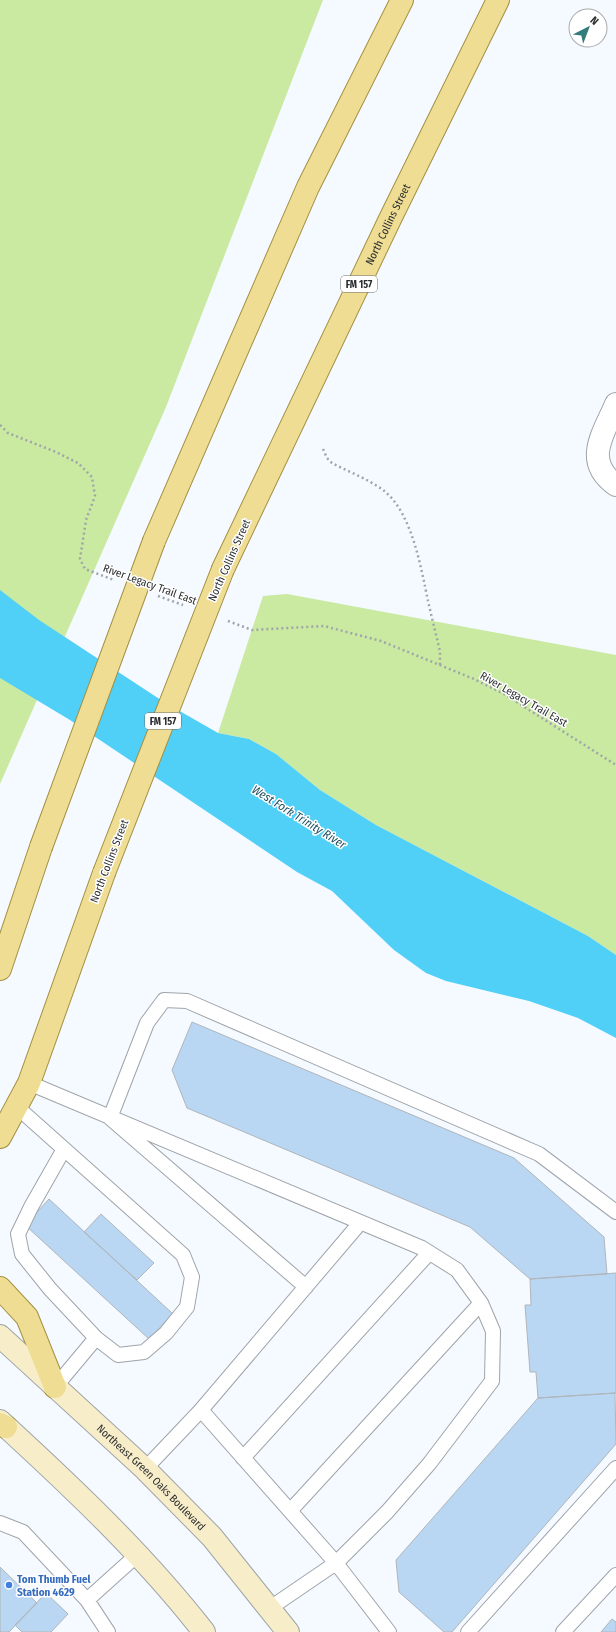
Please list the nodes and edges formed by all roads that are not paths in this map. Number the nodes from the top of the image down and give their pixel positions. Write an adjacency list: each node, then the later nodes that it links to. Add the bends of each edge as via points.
1 (402, 0): 5 (main road, bridge, via 308,187 154,541 41,847)
2 (498, 0): 6 (main road, North Collins Street / FM 157, bridge, via 223,569 104,874)
3 (616, 404): 4 (street, via 600,439 597,460 607,479)
4 (616, 485)
5 (0, 969)
6 (29, 1082): 7 (main road, North Collins Street / FM 157); 8 (lane)
7 (17, 1107): 9 (main road, North Collins Street / FM 157); 10 (lane)
8 (110, 1118): 11 (lane, via 147,1023 164,1000 187,1000 539,1154); 12 (lane); 15 (lane)
9 (0, 1137)
10 (64, 1149): 18 (lane, via 18,1234 22,1254 50,1289); 18 (lane, via 183,1254 192,1277 187,1307 166,1333 144,1352 118,1355)
11 (616, 1212)
12 (360, 1223): 13 (lane); 15 (lane)
13 (429, 1252): 16 (lane, via 457,1270); 22 (lane)
14 (0, 1288): 19 (main road, via 27,1317)
15 (306, 1288): 20 (lane)
16 (481, 1303): 25 (lane); 28 (lane, via 493,1331 492,1380 429,1464 388,1512)
17 (0, 1336): 19 (main road, Northeast Green Oaks Boulevard)
18 (96, 1338): 19 (lane)
19 (55, 1387): 24 (main road, Northeast Green Oaks Boulevard)
20 (201, 1410): 22 (lane); 24 (lane)
21 (2, 1424): 27 (main road, via 58,1474)
22 (243, 1458): 25 (lane)
23 (616, 1468): 36 (lane)
24 (145, 1469): 31 (main road, Northeast Green Oaks Boulevard, via 212,1536)
25 (290, 1511): 28 (lane)
26 (0, 1523): 30 (lane, via 23,1532)
27 (137, 1555): 30 (lane); 33 (main road)
28 (336, 1563): 31 (lane); 35 (lane)
29 (616, 1575): 37 (lane)
30 (87, 1600): 32 (lane)
31 (270, 1608): 34 (main road, Northeast Green Oaks Boulevard)
32 (108, 1632)
33 (204, 1632)
34 (288, 1632)
35 (389, 1632)
36 (468, 1632)
37 (563, 1632)

